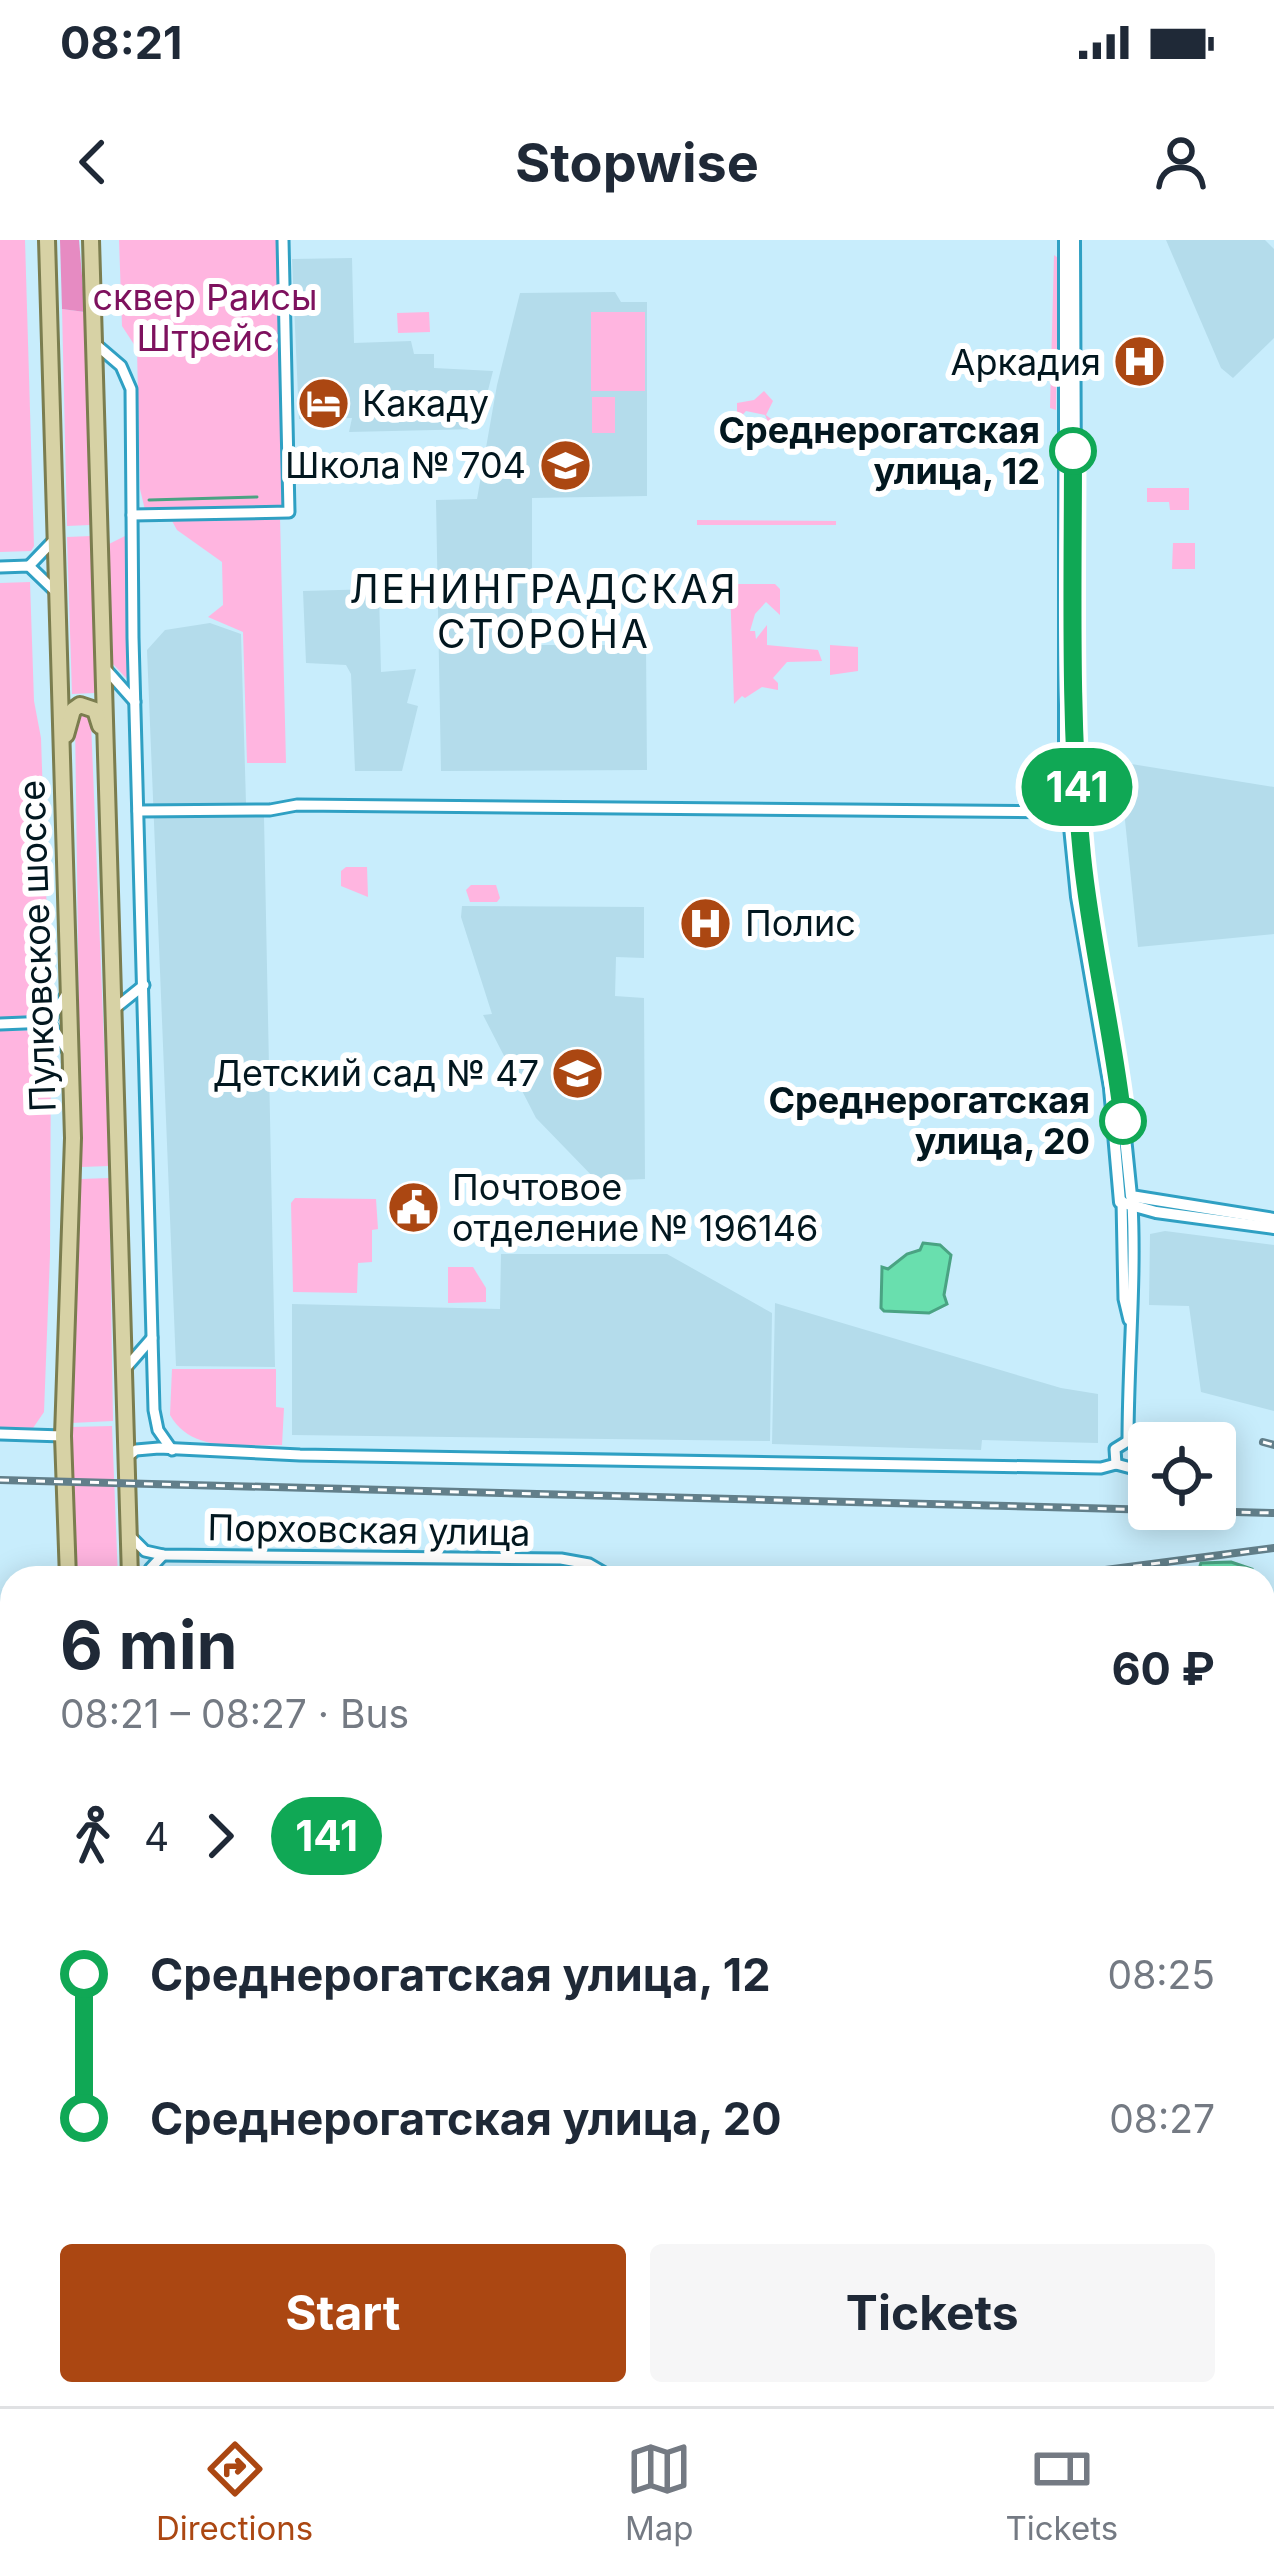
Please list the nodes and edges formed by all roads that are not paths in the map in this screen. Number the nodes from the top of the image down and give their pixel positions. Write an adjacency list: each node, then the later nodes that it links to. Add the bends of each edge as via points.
1 (47, 240): 8 (main road, Пулковское шоссе)
2 (91, 240): 6 (main road, Пулковское шоссе)
3 (283, 240): 7 (street, via 289,512)
4 (1065, 240): 17 (street)
5 (1074, 240): 24 (street, via 1076,769)
6 (93, 341): 7 (street, via 121,366 131,389); 12 (main road, Пулковское шоссе)
7 (132, 515): 13 (street)
8 (56, 537): 9 (street); 11 (main road, Пулковское шоссе)
9 (29, 566): 10 (street); 11 (street)
10 (0, 567)
11 (57, 593): 15 (main road, Пулковское шоссе)
12 (103, 666): 13 (street); 14 (main road, Пулковское шоссе)
13 (135, 702): 16 (street)
14 (105, 742): 15 (main road, via 95,710 80,705); 20 (main road, Пулковское шоссе)
15 (62, 749): 19 (main road, Пулковское шоссе)
16 (138, 811): 17 (street); 18 (street)
17 (1068, 812): 24 (street)
18 (144, 985): 20 (street); 26 (street)
19 (68, 990): 21 (street); 23 (main road, Пулковское шоссе)
20 (113, 1010): 27 (main road, Пулковское шоссе)
21 (49, 1022): 22 (street); 23 (street)
22 (0, 1024)
23 (70, 1056): 30 (main road, Пулковское шоссе)
24 (1128, 1202): 25 (street); 28 (street)
25 (1274, 1223)
26 (154, 1337): 27 (street); 32 (street, via 155,1420)
27 (124, 1370): 33 (main road, Пулковское шоссе)
28 (1128, 1422)
29 (0, 1434): 30 (street)
30 (63, 1436): 38 (main road, Пулковское шоссе)
31 (1128, 1441): 34 (street, via 1115,1449)
32 (172, 1450): 33 (street, via 143,1448); 34 (street)
33 (127, 1457): 36 (main road, Пулковское шоссе)
34 (1116, 1464): 35 (street)
35 (1128, 1467)
36 (128, 1534): 37 (street, Порховская улица, via 145,1551); 39 (main road, Пулковское шоссе)
37 (164, 1555): 40 (street); 41 (street, Порховская улица, via 561,1559)
38 (68, 1566)
39 (129, 1566)
40 (152, 1566)
41 (593, 1566)

